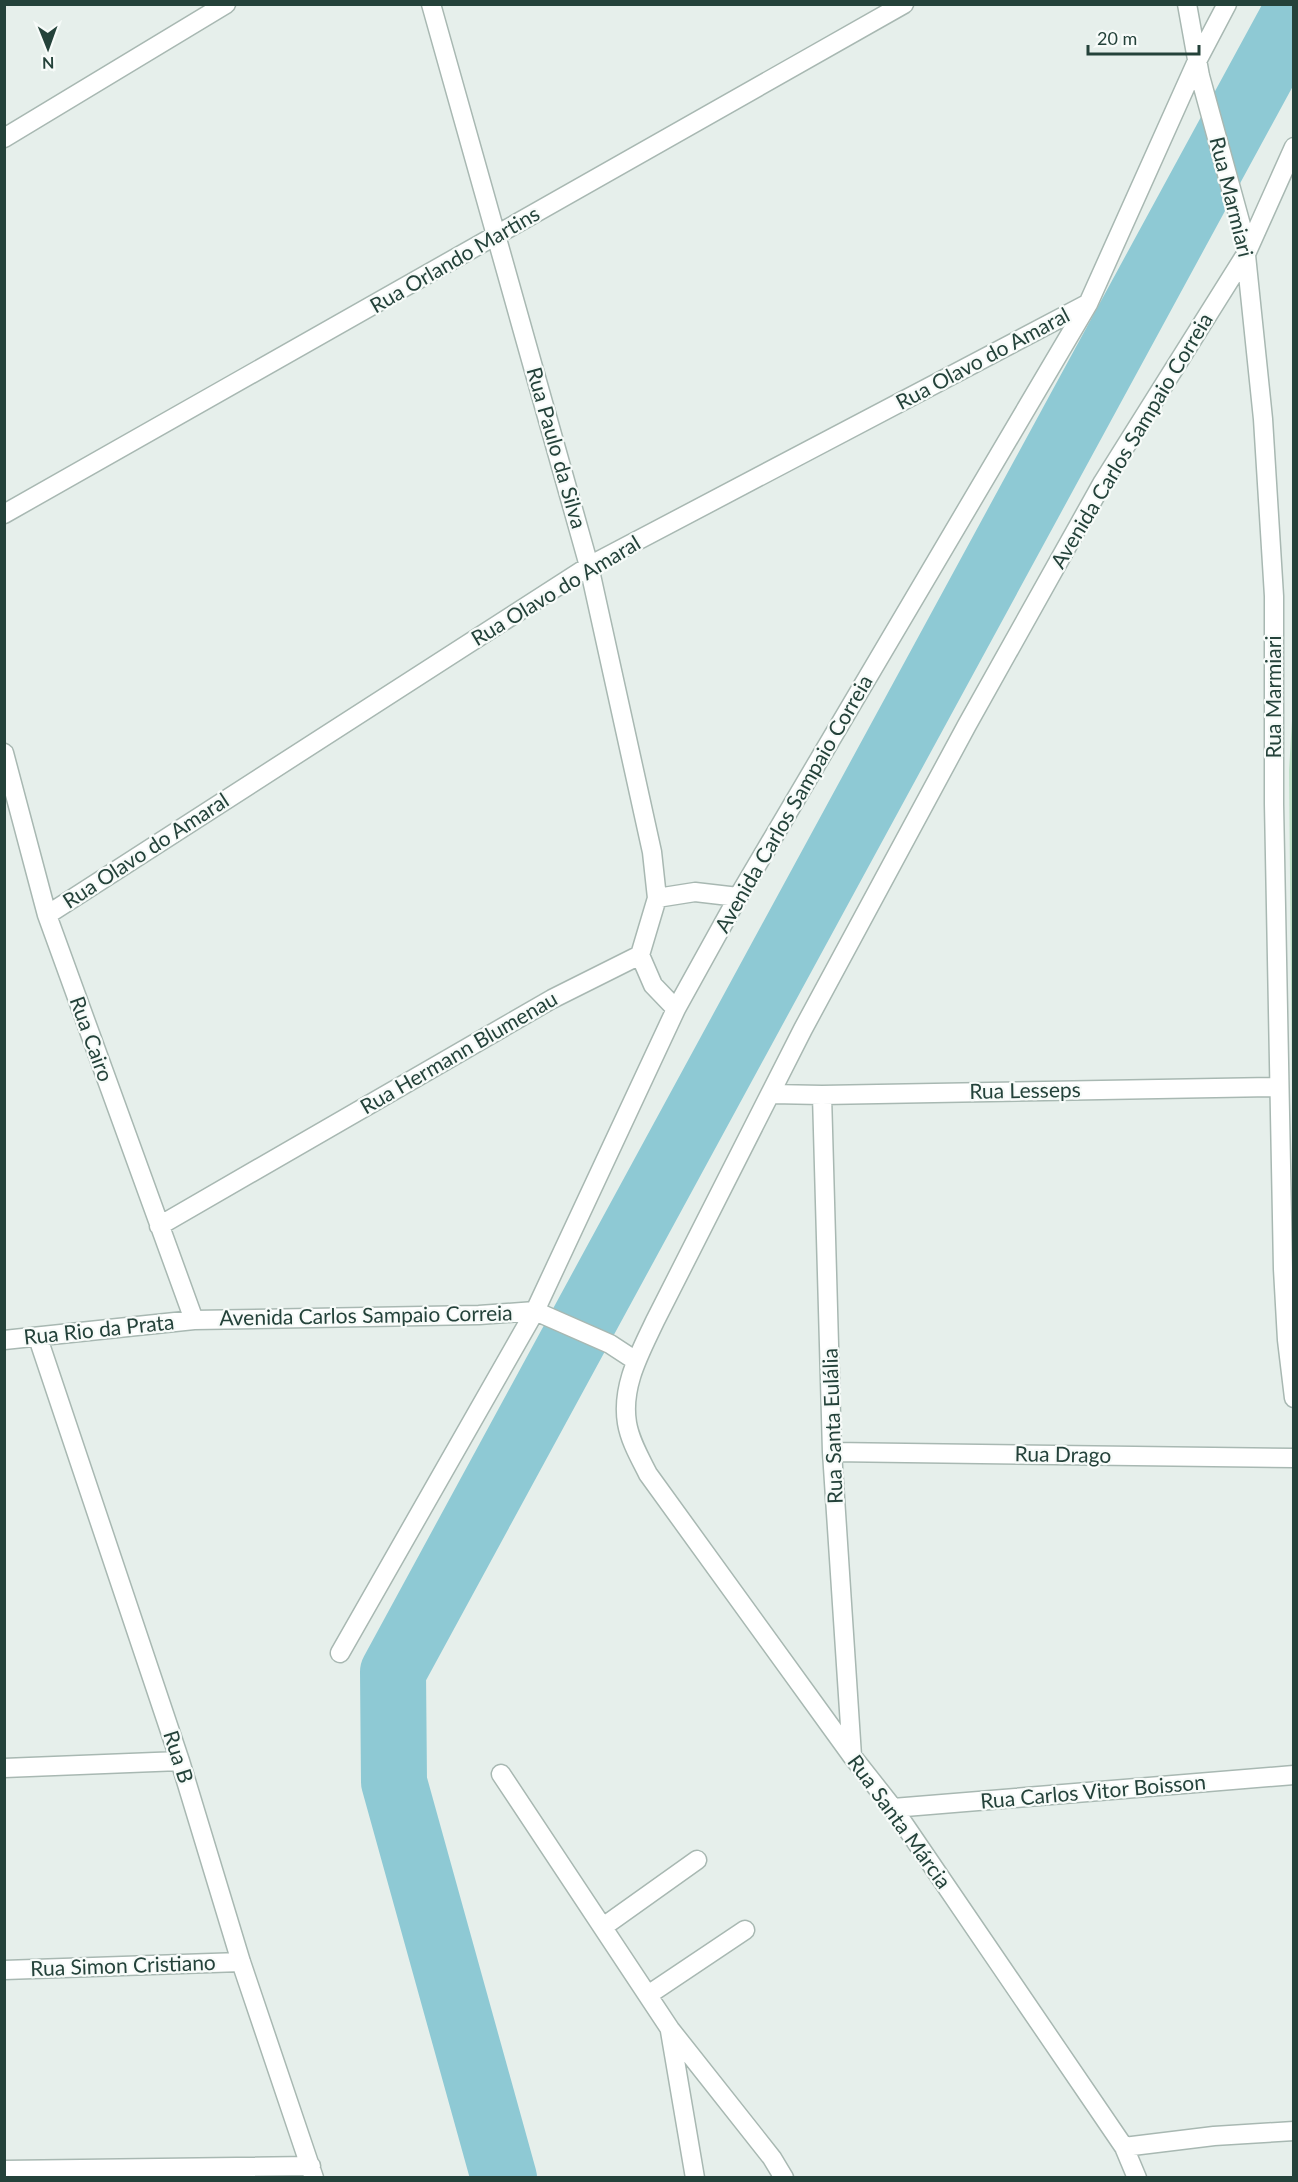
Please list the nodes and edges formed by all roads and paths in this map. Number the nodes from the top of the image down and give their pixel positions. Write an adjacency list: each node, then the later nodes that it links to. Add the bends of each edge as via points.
1 (226, 4): 7 (street)
2 (430, 4): 9 (street, Rua Paulo da Silva)
3 (904, 4): 9 (street, Rua Orlando Martins)
4 (1187, 4): 6 (street, Rua Marmiari)
5 (1227, 4): 6 (street, Avenida Carlos Sampaio Correia)
6 (1199, 69): 10 (street, Rua Marmiari); 11 (street, Avenida Carlos Sampaio Correia)
7 (4, 138)
8 (1293, 147): 10 (street, Avenida Carlos Sampaio Correia)
9 (496, 237): 12 (street, Rua Orlando Martins); 13 (street, Rua Paulo da Silva)
10 (1245, 245): 20 (street, Rua Marmiari, via 1263,419 1274,596); 21 (street, Avenida Carlos Sampaio Correia, via 1102,482 803,1029)
11 (1088, 304): 13 (street, Rua Olavo do Amaral); 15 (street, Avenida Carlos Sampaio Correia)
12 (4, 514)
13 (589, 566): 16 (street, Rua Paulo da Silva, via 652,852); 17 (street, Rua Olavo do Amaral)
14 (4, 753): 17 (street, Rua Cairo)
15 (738, 897): 16 (street, via 695,892); 19 (street, Avenida Carlos Sampaio Correia)
16 (657, 898): 18 (street)
17 (47, 915): 23 (street, Rua Cairo)
18 (640, 955): 19 (street, via 653,985); 23 (street, Rua Hermann Blumenau, via 542,1005)
19 (676, 1009): 24 (street, Avenida Carlos Sampaio Correia)
20 (1279, 1087): 22 (street, Rua Lesseps); 29 (street, Rua Marmiari, via 1283,1269)
21 (772, 1094): 22 (street, Rua Lesseps); 28 (street, Avenida Carlos Sampaio Correia)
22 (822, 1095): 30 (street, Rua Santa Eulália)
23 (159, 1226): 25 (street, Rua Cairo)
24 (541, 1314): 25 (street, Avenida Carlos Sampaio Correia); 28 (street, via 610,1344); 33 (street)
25 (194, 1320): 26 (street, Rua Rio da Prata)
26 (38, 1338): 27 (street, Rua Rio da Prata); 35 (street, Rua B)
27 (4, 1340)
28 (636, 1362): 32 (street, Avenida Carlos Sampaio Correia, via 627,1390 627,1422)
29 (1293, 1398)
30 (832, 1452): 31 (street, Rua Drago); 34 (street, Rua Santa Eulália)
31 (1293, 1458)
32 (648, 1474): 34 (street, Rua Santa Márcia)
33 (340, 1653)
34 (852, 1756): 39 (street, Rua Santa Márcia)
35 (180, 1761): 36 (street); 43 (street, Rua B)
36 (4, 1768)
37 (501, 1774): 41 (street)
38 (1293, 1775): 39 (street, Rua Carlos Vitor Boisson)
39 (893, 1808): 48 (street, Rua Santa Márcia)
40 (697, 1860): 41 (street)
41 (603, 1927): 45 (street)
42 (745, 1930): 45 (street)
43 (241, 1962): 44 (street, Rua Simon Cristiano); 51 (street, Rua B)
44 (4, 1970)
45 (648, 1995): 46 (street)
46 (670, 2029): 49 (street); 52 (street)
47 (1293, 2131): 48 (street)
48 (1124, 2147): 55 (street, Rua Santa Márcia)
49 (772, 2158): 53 (street); 54 (street)
50 (4, 2170): 51 (street)
51 (313, 2172)
52 (695, 2178)
53 (776, 2178)
54 (784, 2178)
55 (1137, 2178)

